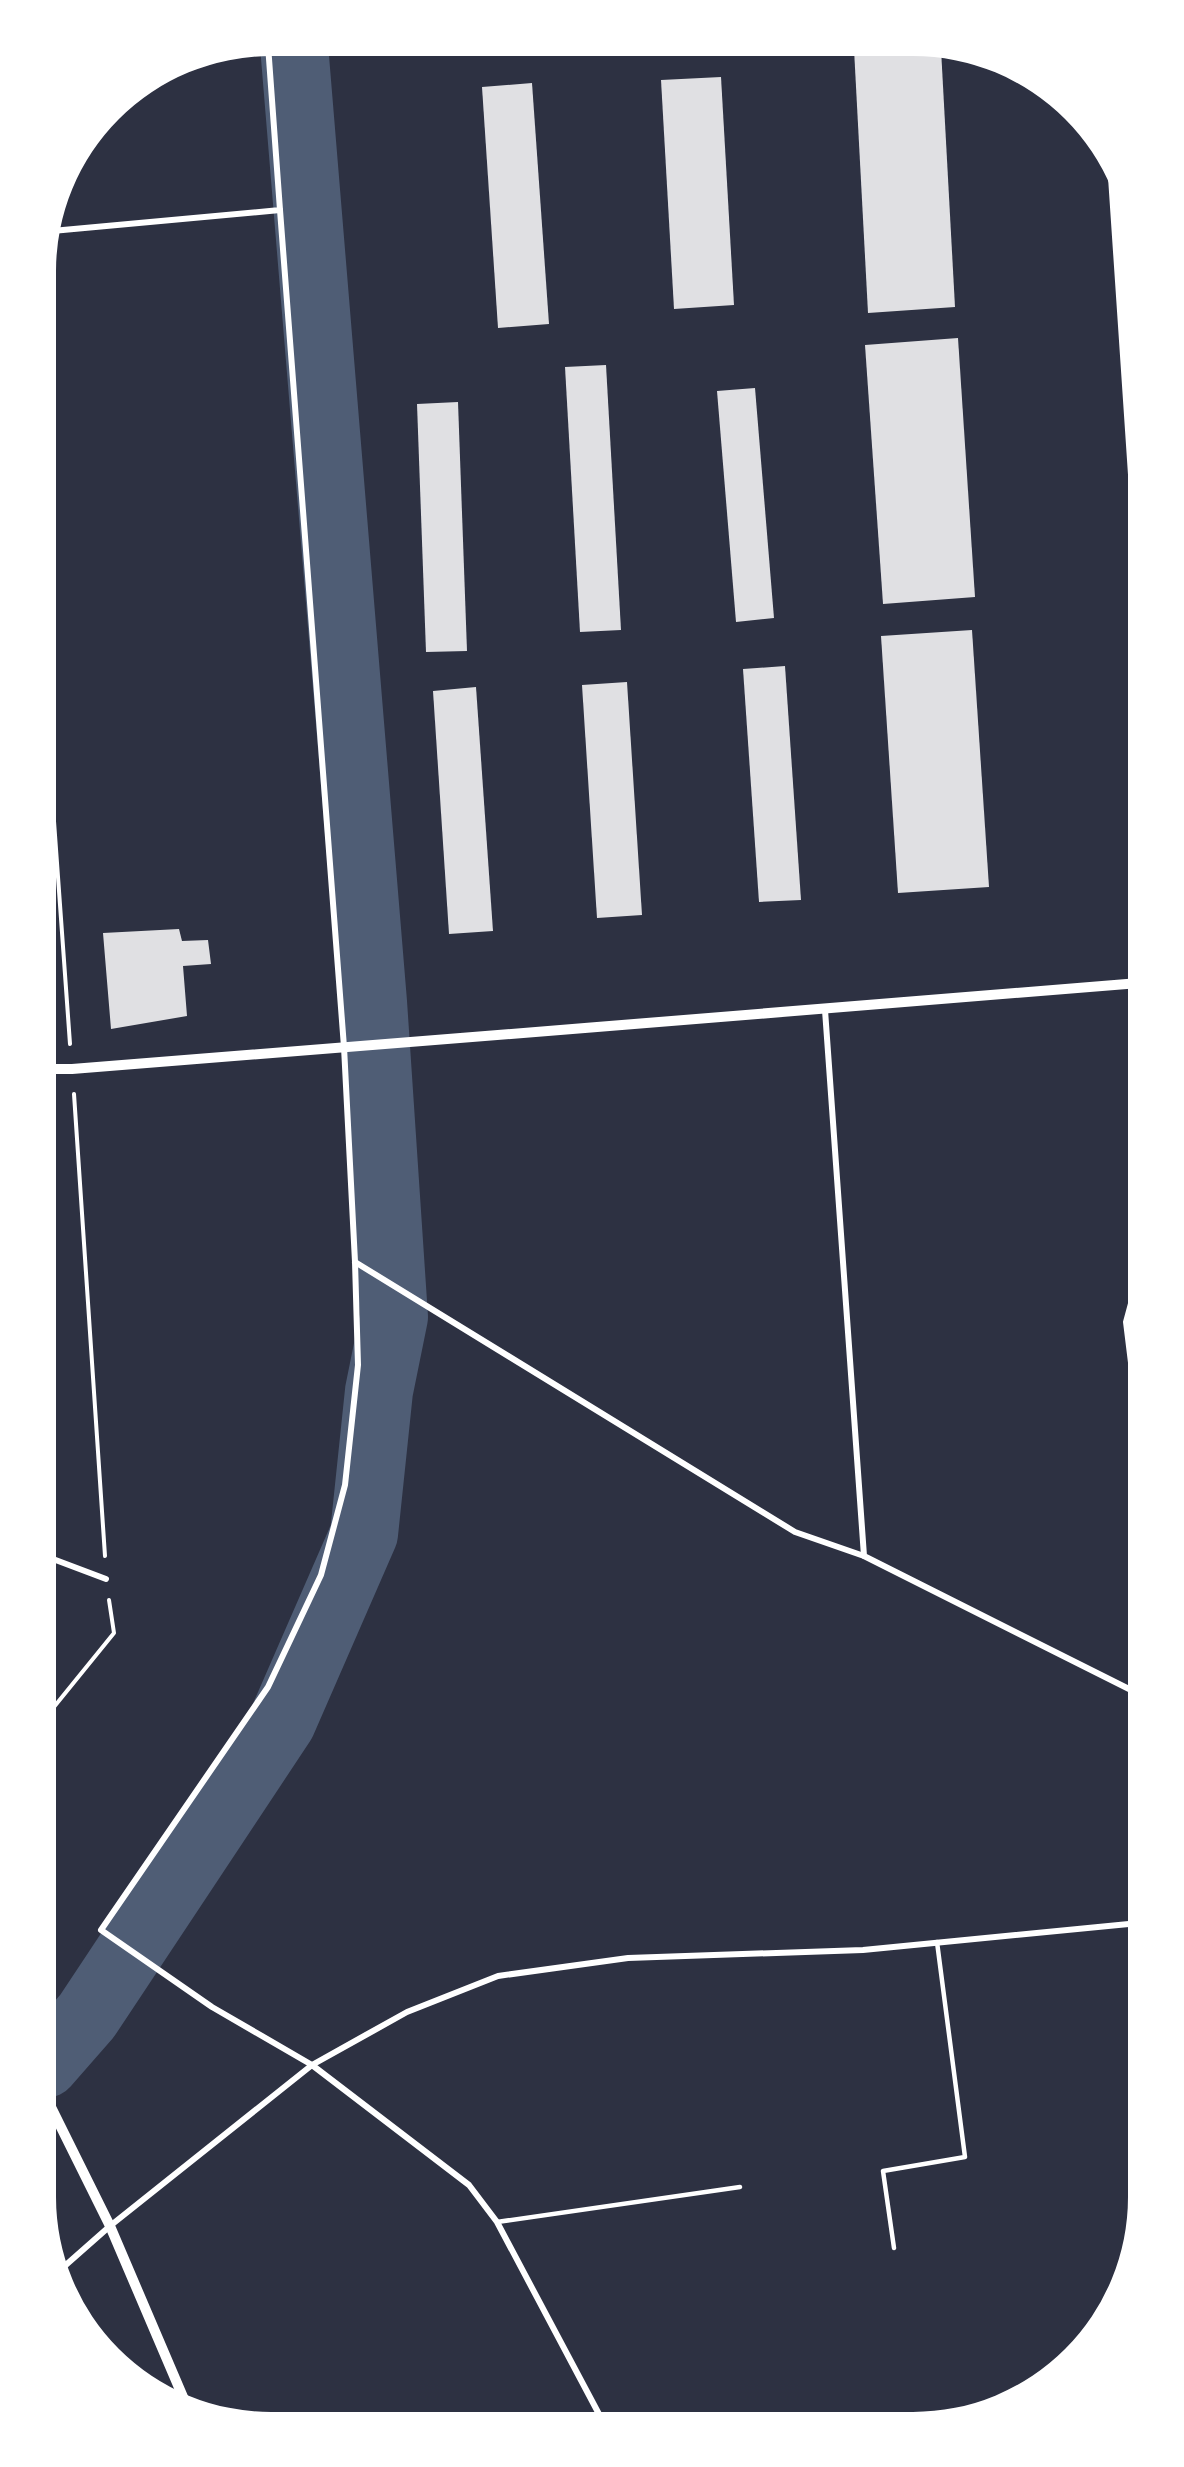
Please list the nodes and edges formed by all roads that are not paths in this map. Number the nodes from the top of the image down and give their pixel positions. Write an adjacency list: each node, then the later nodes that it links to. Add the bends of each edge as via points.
1 (269, 56): 3 (street)
2 (1118, 204): 5 (highway)
3 (280, 210): 4 (street); 8 (street)
4 (60, 230)
5 (1128, 355)
6 (1128, 984): 7 (street)
7 (825, 1010): 8 (street); 13 (street)
8 (344, 1047): 9 (street); 10 (street)
9 (56, 1069)
10 (356, 1262): 13 (street, via 795,1532); 19 (street, via 358,1365 345,1485 321,1575 268,1687 101,1930 212,2007)
11 (1128, 1315): 12 (street)
12 (1128, 1338)
13 (864, 1556): 16 (street)
14 (56, 1560): 15 (street)
15 (106, 1579)
16 (1128, 1688)
17 (1128, 1924): 18 (street)
18 (937, 1942): 19 (street, via 863,1950 628,1958 498,1976 407,2012); 24 (lane, via 965,2157 883,2171)
19 (312, 2065): 22 (street, via 470,2185); 23 (street)
20 (56, 2117): 23 (street)
21 (740, 2187): 22 (lane)
22 (497, 2222): 27 (street)
23 (110, 2226): 25 (street); 26 (street)
24 (894, 2248)
25 (67, 2264)
26 (181, 2392)
27 (598, 2412)

